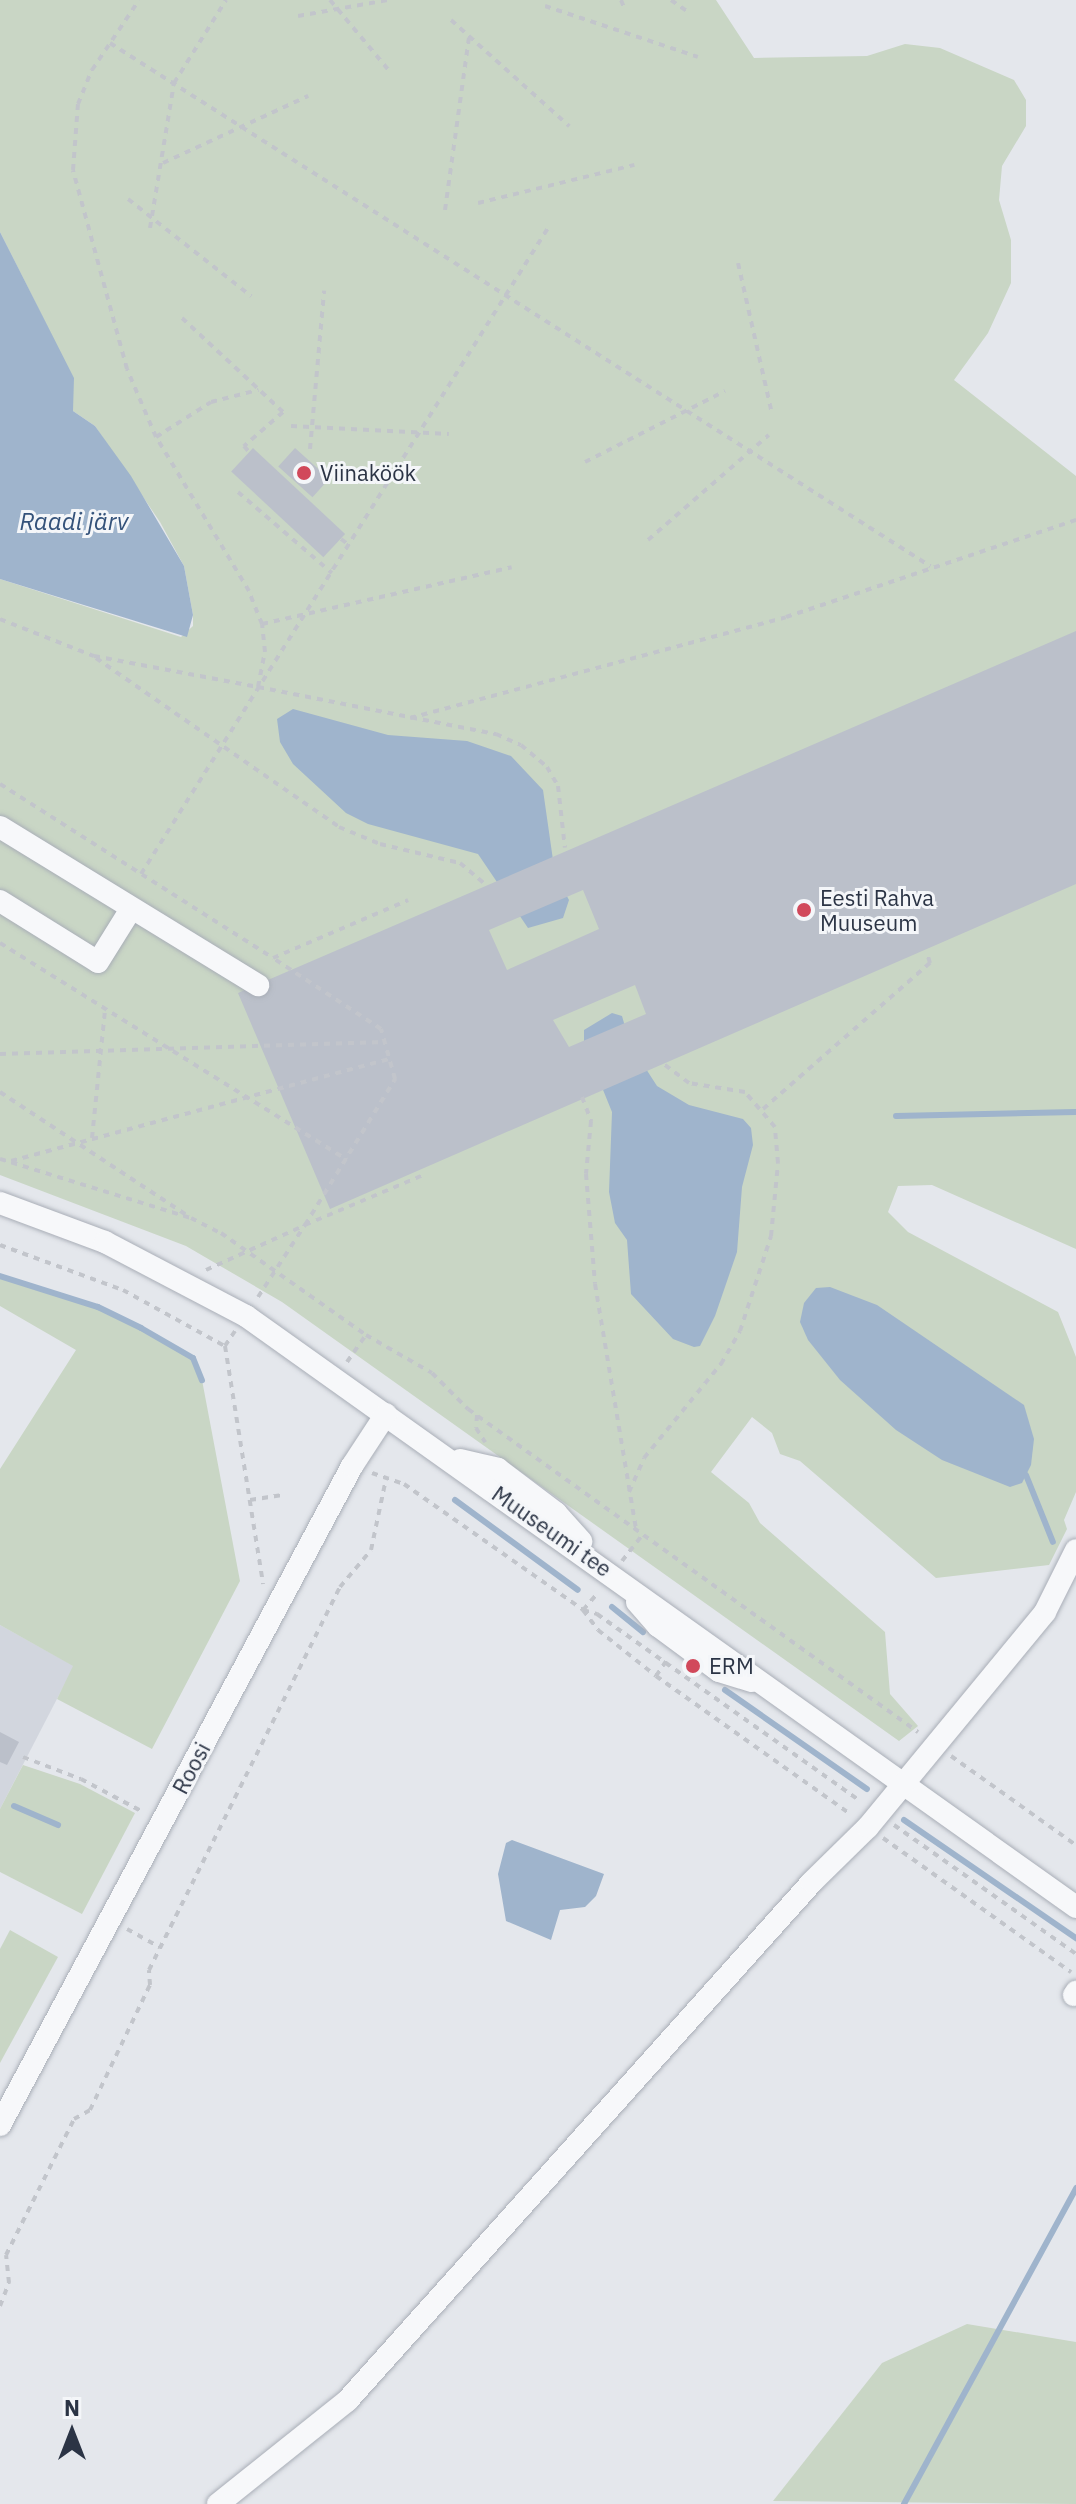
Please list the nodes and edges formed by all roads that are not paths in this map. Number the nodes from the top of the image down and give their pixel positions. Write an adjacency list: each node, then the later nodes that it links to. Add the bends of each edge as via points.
1 (0, 827): 3 (street)
2 (0, 901): 3 (street, via 98,962)
3 (131, 909): 4 (street)
4 (258, 985)
5 (0, 1203): 6 (street, Muuseumi tee, via 105,1242 185,1280)
6 (386, 1414): 8 (street, Muuseumi tee); 10 (street, Roosi, via 352,1466)
7 (1076, 1550): 8 (street, via 1045,1612)
8 (905, 1783): 9 (street, Muuseumi tee); 11 (street, via 347,2401)
9 (1076, 1907)
10 (0, 2125)
11 (218, 2504)

